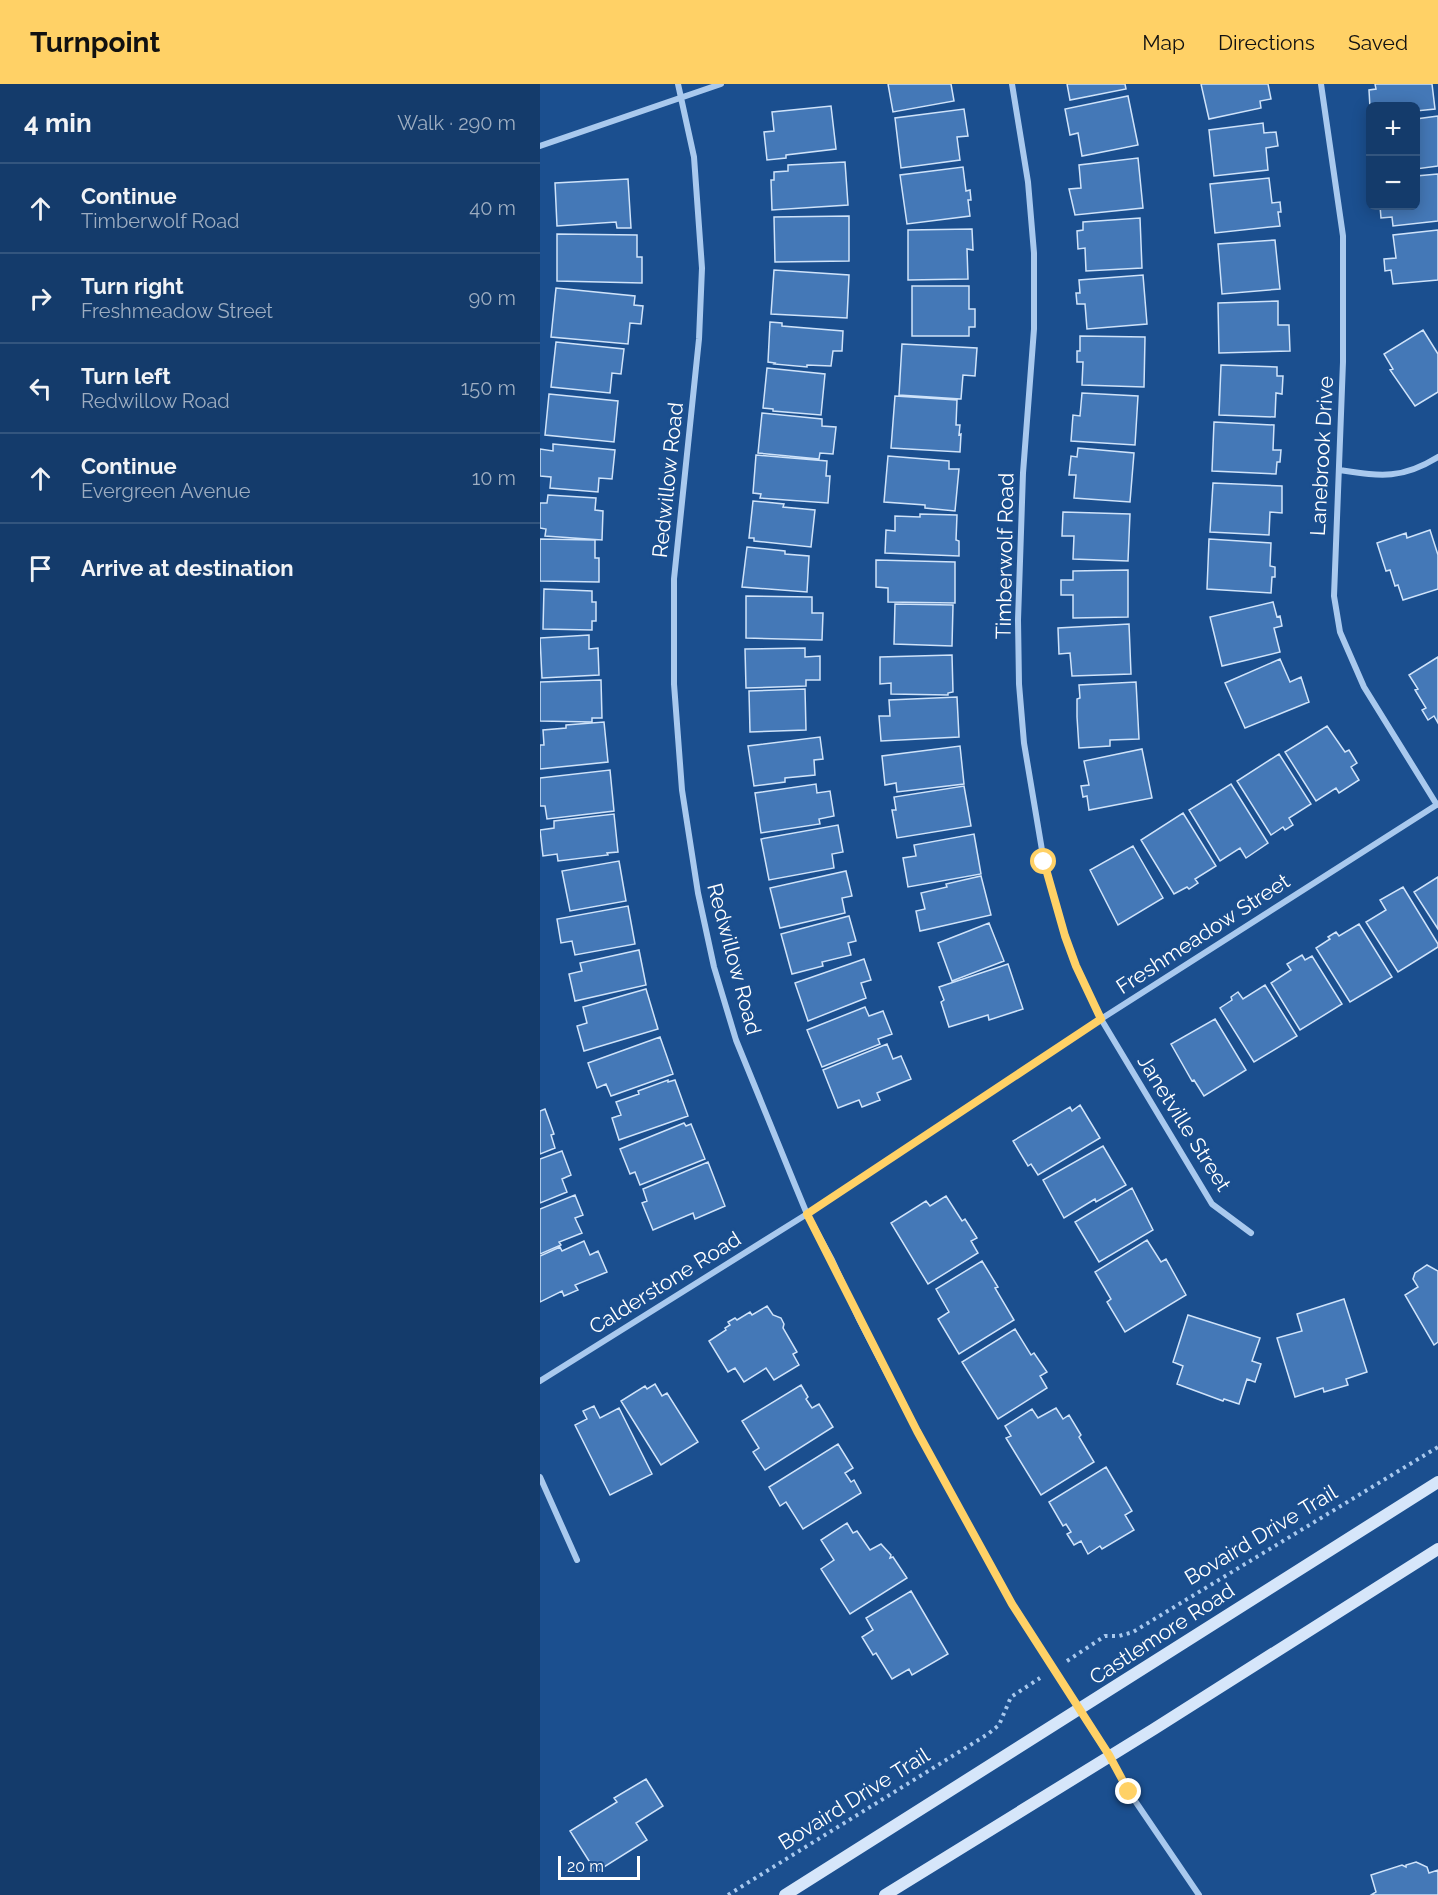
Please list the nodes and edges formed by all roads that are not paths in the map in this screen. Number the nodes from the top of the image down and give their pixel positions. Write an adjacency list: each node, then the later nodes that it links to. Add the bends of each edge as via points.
1 (678, 84): 5 (street, Redwillow Road)
2 (721, 84): 5 (street)
3 (1012, 84): 10 (street, Timberwolf Road, via 1028,182 1034,253 1034,329 1023,473 1018,620 1024,743 1044,862 1065,936)
4 (1321, 84): 8 (street, Lanebrook Drive, via 1343,236)
5 (682, 98): 6 (street); 11 (street, Redwillow Road, via 694,157 702,268 699,339 674,579 674,684 682,790 714,967 736,1040)
6 (540, 146)
7 (1438, 457): 8 (street, via 1399,474 1378,476)
8 (1339, 470): 9 (street, Lanebrook Drive, via 1334,596 1340,632 1364,687)
9 (1437, 804): 10 (street, Freshmeadow Street)
10 (1101, 1019): 11 (street, Freshmeadow Street); 12 (street, Janetville Street, via 1212,1204)
11 (807, 1214): 13 (street, Calderstone Road); 18 (street, Redwillow Road, via 917,1431 1012,1604)
12 (1251, 1233)
13 (540, 1381)
14 (540, 1477): 17 (street)
15 (1438, 1482): 18 (main road, Castlemore Road)
16 (1438, 1549): 19 (main road)
17 (577, 1560)
18 (1079, 1711): 19 (street, Redwillow Road); 20 (main road, Castlemore Road)
19 (1109, 1755): 21 (main road); 22 (street, Redwillow Road, via 1129,1792)
20 (785, 1895)
21 (885, 1895)
22 (1199, 1895)

